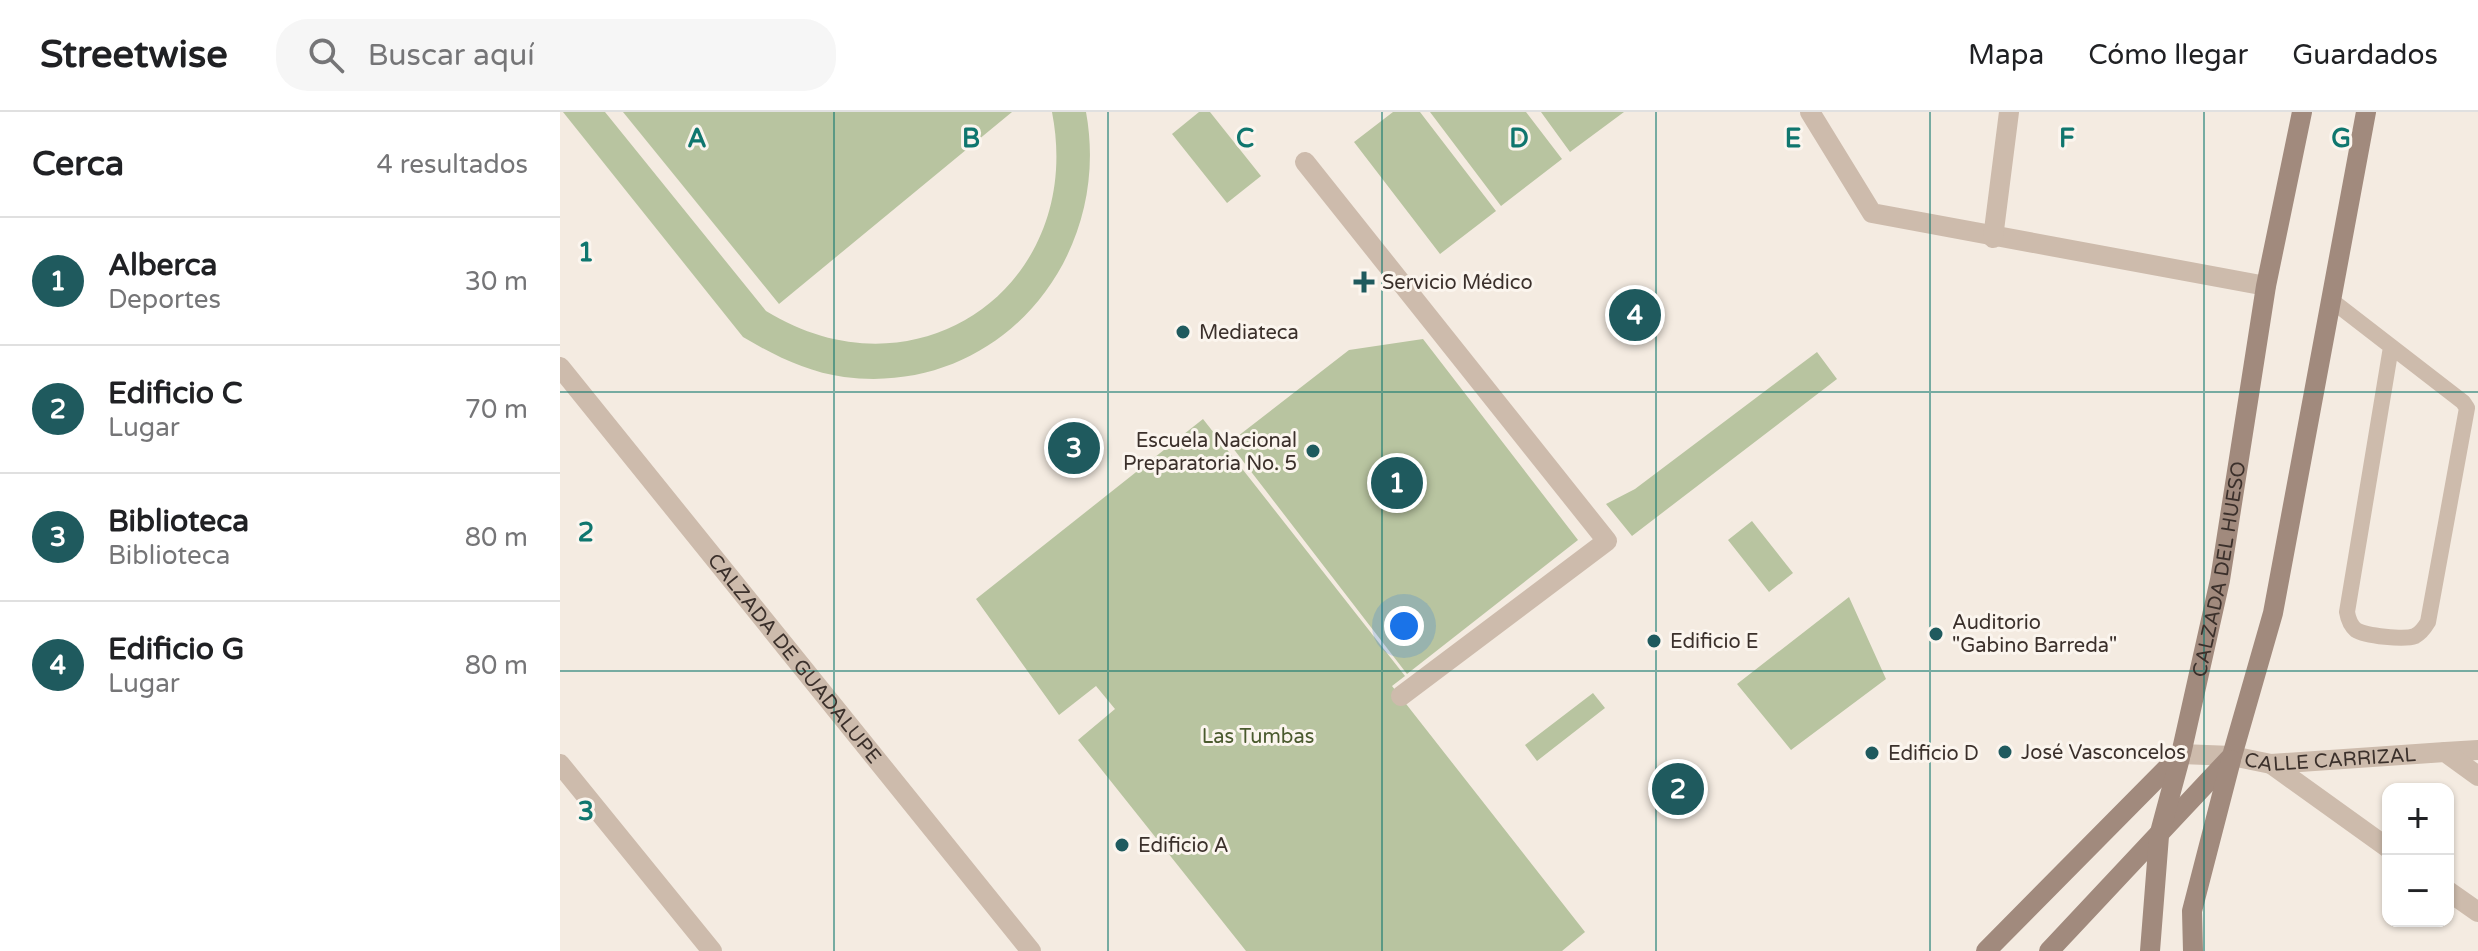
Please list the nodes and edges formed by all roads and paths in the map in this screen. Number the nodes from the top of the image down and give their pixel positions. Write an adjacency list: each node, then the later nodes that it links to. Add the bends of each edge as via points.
1 (1810, 112): 6 (street, via 1872,213)
2 (2009, 112): 6 (street)
3 (2302, 112): 7 (main road, CALZADA DEL HUESO)
4 (2366, 112): 8 (main road)
5 (1305, 162): 11 (street, via 1607,541)
6 (1993, 238): 7 (street)
7 (2266, 286): 14 (main road, CALZADA DEL HUESO, via 2220,580)
8 (2331, 300): 9 (lane); 15 (main road, via 2273,613)
9 (2391, 347): 9 (lane, via 2347,612 2349,622 2366,634 2401,638 2413,637 2428,622 2468,412 2463,402)
10 (560, 367): 24 (street, CALZADA DE GUADALUPE)
11 (1401, 696)
12 (2478, 750): 13 (street, CALLE CARRIZAL)
13 (2445, 752): 17 (street, CALLE CARRIZAL); 18 (street)
14 (2181, 754): 15 (street, CALLE CARRIZAL); 19 (main road, CALZADA DEL HUESO); 25 (main road)
15 (2232, 756): 17 (street, CALLE CARRIZAL); 19 (main road); 28 (main road, via 2192,911)
16 (560, 764): 23 (street)
17 (2271, 764): 20 (street)
18 (2478, 776)
19 (2159, 836): 26 (main road); 27 (main road, CALZADA DEL HUESO)
20 (2382, 844)
21 (2454, 895): 22 (street)
22 (2478, 912)
23 (712, 951)
24 (1031, 951)
25 (1986, 951)
26 (2049, 951)
27 (2150, 951)
28 (2193, 951)

